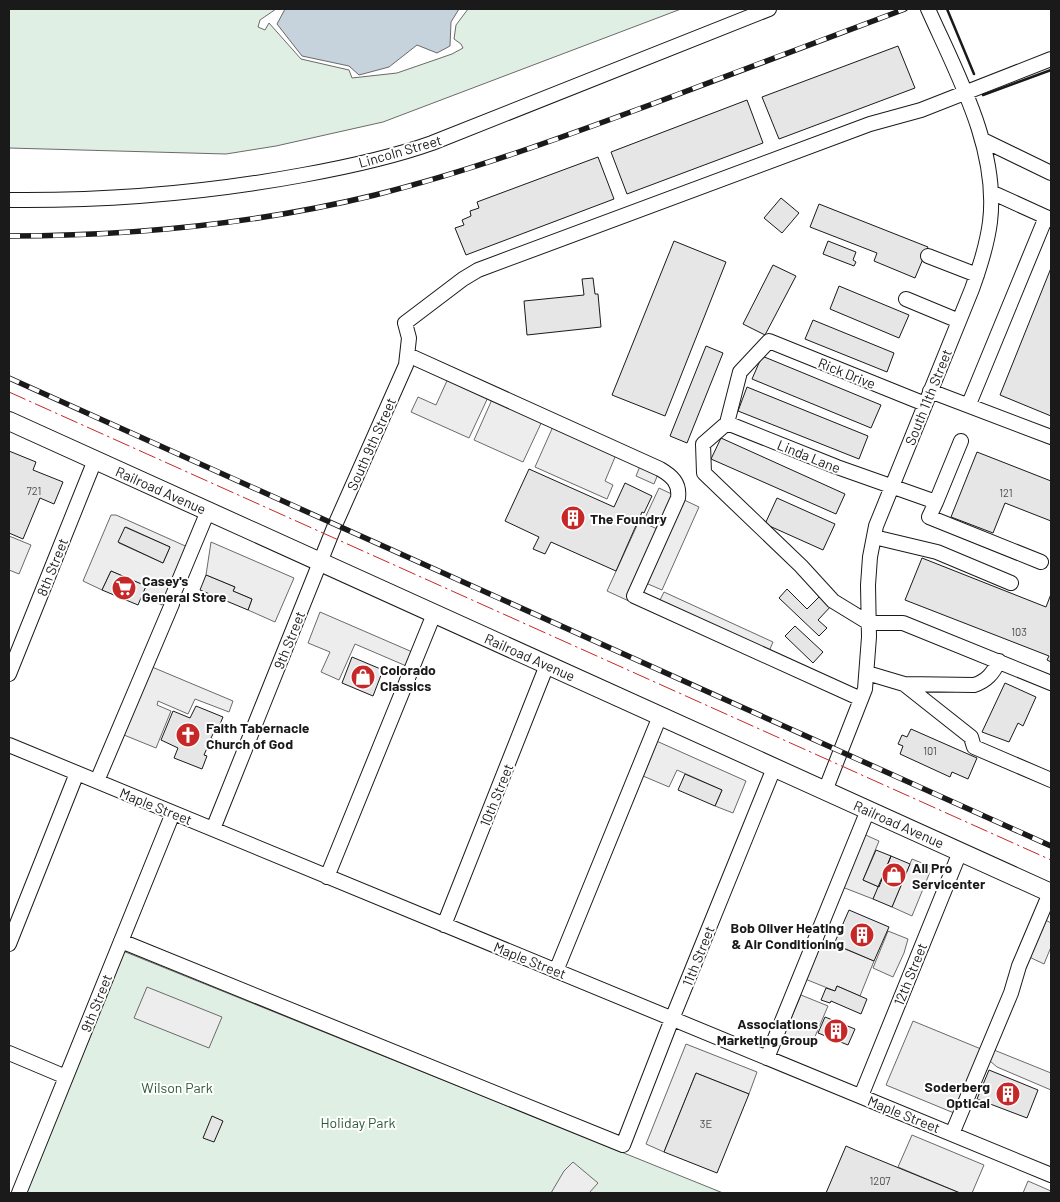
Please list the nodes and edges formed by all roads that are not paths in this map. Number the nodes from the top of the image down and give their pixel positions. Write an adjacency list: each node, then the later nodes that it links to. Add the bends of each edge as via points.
1 (769, 9): 8 (street, Lincoln Street, via 402,154 248,185 102,198)
2 (928, 9): 4 (street, South 11th Street)
3 (1051, 59): 4 (street)
4 (965, 94): 5 (street, South 11th Street); 14 (street, South 9th Street, via 870,124 478,270 405,323 409,338)
5 (983, 140): 6 (street); 7 (street, South 11th Street)
6 (1051, 174)
7 (991, 192): 9 (street); 11 (street, South 11th Street, via 990,222)
8 (9, 200)
9 (1048, 219): 17 (street)
10 (928, 256): 11 (street)
11 (977, 275): 13 (street, South 11th Street)
12 (906, 299): 13 (street)
13 (959, 321): 15 (street, South 11th Street)
14 (408, 355): 27 (street, South 9th Street); 38 (street, via 672,476 679,491 678,498 634,596)
15 (930, 391): 16 (street, South 11th Street); 17 (street)
16 (925, 404): 19 (street, Rick Drive, via 769,341 740,372); 23 (street, South 11th Street)
17 (969, 404): 20 (street)
18 (9, 421): 22 (main road, Railroad Avenue)
19 (727, 423): 23 (street, Linda Lane, via 837,468); 31 (street, via 703,444 704,473 833,601)
20 (1051, 437)
21 (961, 441): 24 (street)
22 (95, 460): 25 (main road, Railroad Avenue); 35 (street, 8th Street)
23 (892, 486): 24 (street, Linda Lane); 26 (street, South 11th Street)
24 (936, 502): 28 (street, via 929,518)
25 (208, 511): 27 (main road, Railroad Avenue); 44 (street)
26 (874, 537): 29 (street, via 938,552); 31 (street, South 11th Street, via 868,585)
27 (321, 562): 30 (main road, Railroad Avenue); 48 (street, 9th Street)
28 (1041, 562)
29 (1011, 583)
30 (434, 614): 33 (main road, Railroad Avenue); 50 (street)
31 (869, 623): 32 (street, via 904,623); 34 (street, South 11th Street)
32 (999, 661): 36 (street); 37 (street, via 984,682 974,685)
33 (547, 665): 39 (main road, Railroad Avenue); 52 (street, 10th Street)
34 (867, 673): 37 (street); 38 (street, South 11th Street)
35 (9, 674)
36 (1051, 683)
37 (904, 684): 43 (street, via 971,737 974,747)
38 (861, 699): 45 (street, South 11th Street)
39 (660, 716): 41 (main road, Railroad Avenue); 55 (street)
40 (9, 745): 42 (street, Maple Street)
41 (774, 768): 45 (main road, Railroad Avenue); 56 (street, 11th Street)
42 (77, 773): 44 (street, Maple Street); 54 (street)
43 (1051, 780)
44 (97, 781): 47 (street, Maple Street)
45 (825, 790): 46 (main road, Railroad Avenue)
46 (868, 810): 49 (main road, Railroad Avenue); 58 (street)
47 (173, 813): 48 (street, Maple Street); 53 (street, 9th Street)
48 (212, 829): 50 (street, Maple Street)
49 (960, 852): 51 (main road, Railroad Avenue); 60 (street, 12th Street)
50 (327, 877): 52 (street, Maple Street)
51 (1051, 893): 61 (street)
52 (444, 925): 55 (street, Maple Street)
53 (121, 941): 56 (street, 11th Street, via 623,1145); 59 (street, 9th Street)
54 (9, 944)
55 (556, 971): 56 (street, Maple Street)
56 (672, 1018): 58 (street, Maple Street)
57 (9, 1053): 59 (street)
58 (767, 1058): 60 (street, Maple Street)
59 (66, 1077): 63 (street, 9th Street)
60 (861, 1096): 61 (street, Maple Street)
61 (952, 1134): 62 (street, Maple Street)
62 (1050, 1172)
63 (19, 1193)

